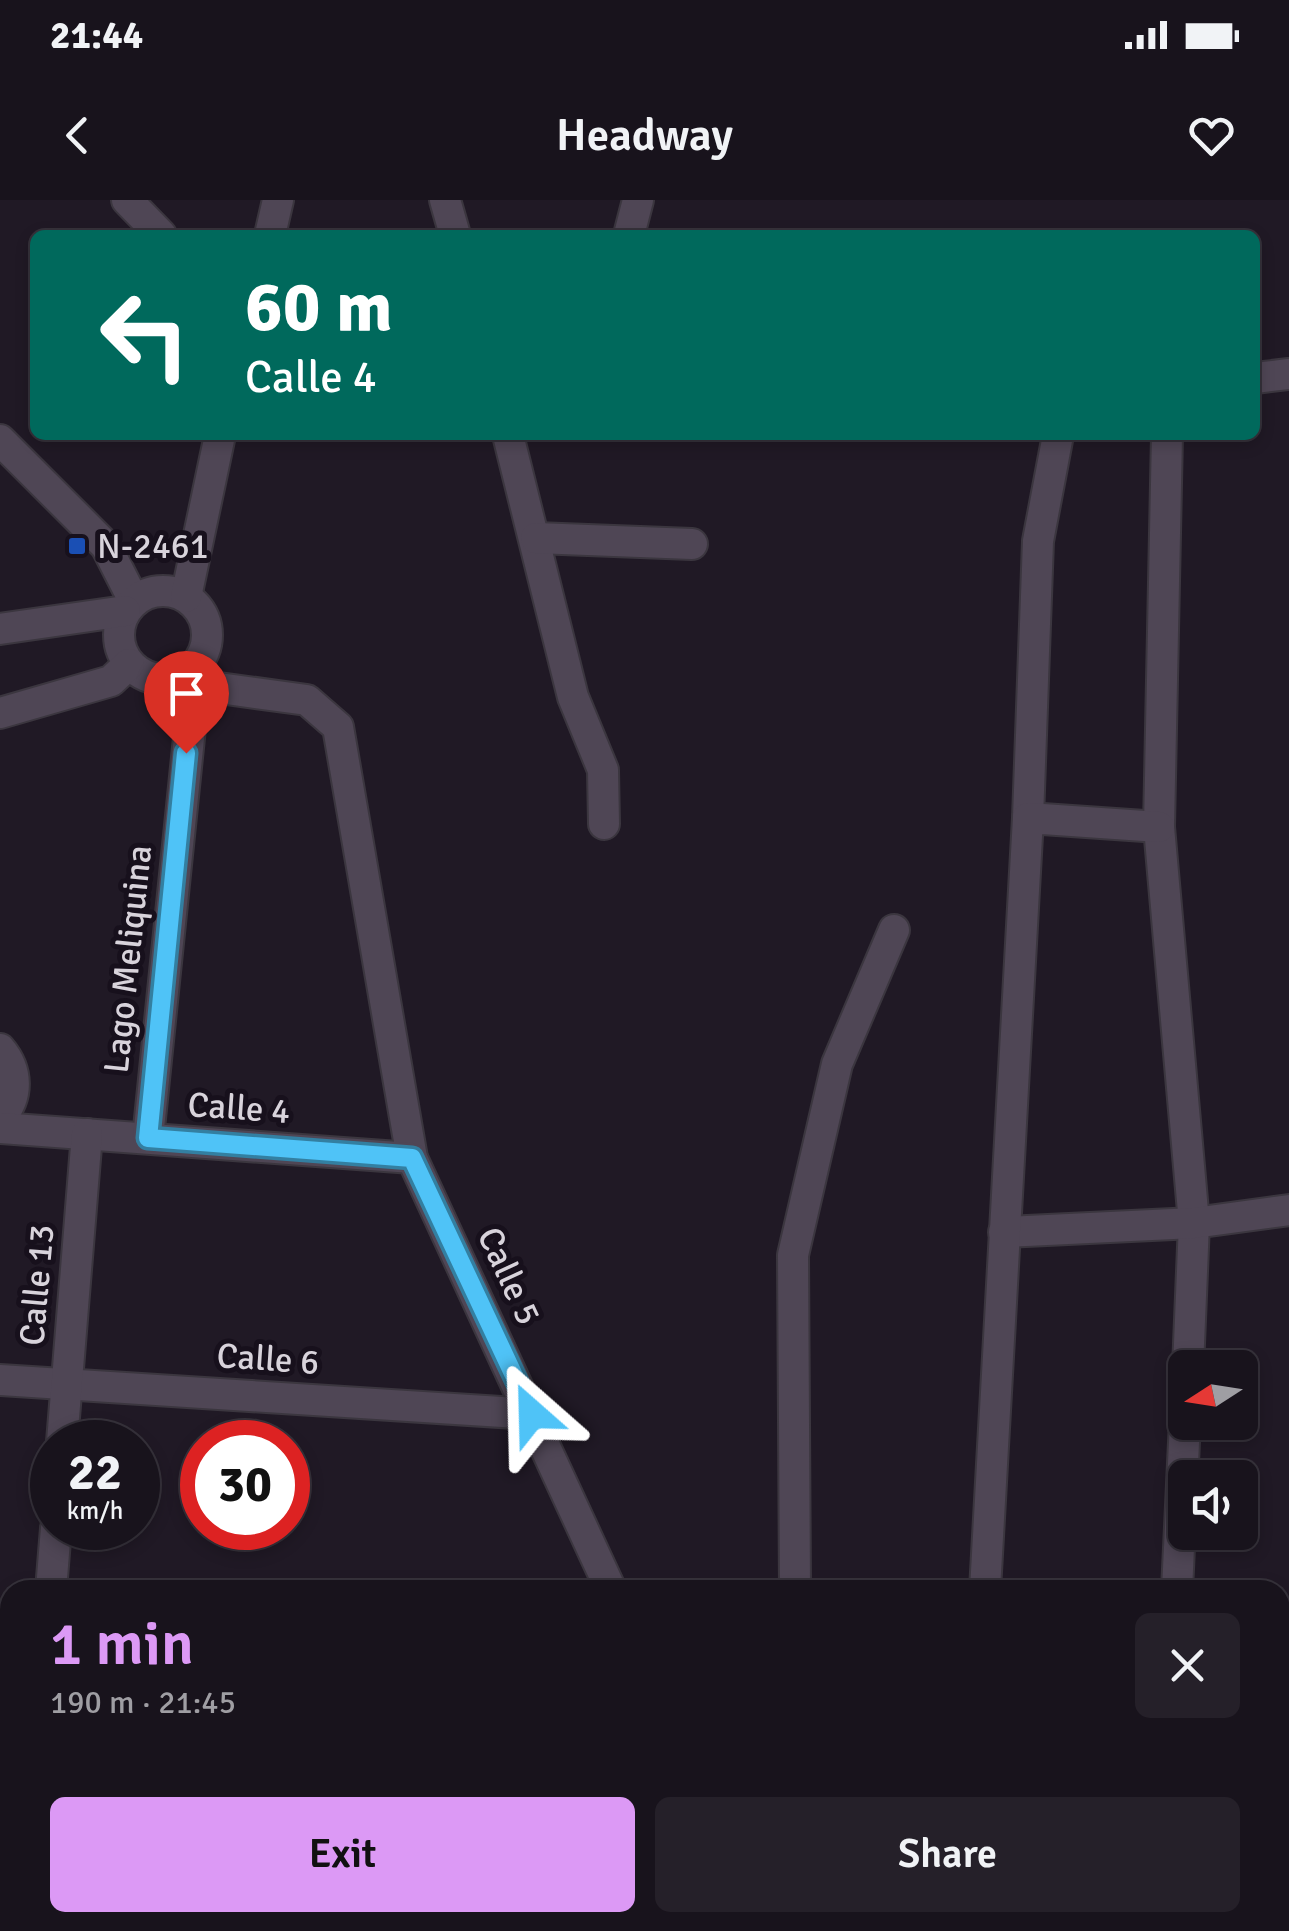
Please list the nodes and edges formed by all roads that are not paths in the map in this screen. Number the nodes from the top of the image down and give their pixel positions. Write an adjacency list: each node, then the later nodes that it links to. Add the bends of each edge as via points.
1 (127, 200): 5 (street)
2 (278, 200): 6 (street)
3 (445, 200): 7 (street)
4 (638, 200): 8 (street)
5 (156, 230)
6 (271, 230)
7 (453, 230)
8 (630, 230)
9 (1289, 374): 10 (street)
10 (1260, 377)
11 (0, 440): 19 (street, via 106,546)
12 (219, 440): 18 (street)
13 (509, 440): 16 (street)
14 (1057, 440): 24 (street, via 1038,542)
15 (1166, 440): 26 (street)
16 (536, 538): 17 (street); 25 (street, via 573,697 603,770)
17 (692, 544)
18 (186, 598): 19 (street, via 160,590); 22 (street, via 197,606 207,632)
19 (130, 606): 20 (street); 21 (street, via 119,638)
20 (0, 629)
21 (129, 664): 22 (street, via 152,678); 23 (street, via 111,681)
22 (193, 679): 32 (street, Lago Meliquina); 33 (street, Calle 5, via 307,700 338,727)
23 (0, 713)
24 (1028, 818): 26 (street); 36 (street)
25 (604, 824)
26 (1160, 827): 35 (street)
27 (894, 930): 46 (street, via 837,1064 792,1255)
28 (0, 1049): 29 (street, via 14,1080)
29 (0, 1118)
30 (0, 1128): 31 (street, Calle 4)
31 (87, 1134): 32 (street, Calle 4); 39 (street, Calle 13)
32 (148, 1138): 33 (street, Calle 4)
33 (412, 1158): 40 (street, Calle 5)
34 (1289, 1210): 35 (street)
35 (1194, 1223): 36 (street); 37 (street)
36 (1004, 1232): 47 (street)
37 (1189, 1350)
38 (0, 1380): 39 (street, Calle 6)
39 (67, 1384): 40 (street, Calle 6); 41 (street, Calle 13)
40 (532, 1414): 45 (street, Calle 5)
41 (64, 1420)
42 (1184, 1440): 48 (street)
43 (54, 1550): 44 (street)
44 (52, 1580)
45 (606, 1580)
46 (796, 1580)
47 (987, 1580)
48 (1177, 1580)

